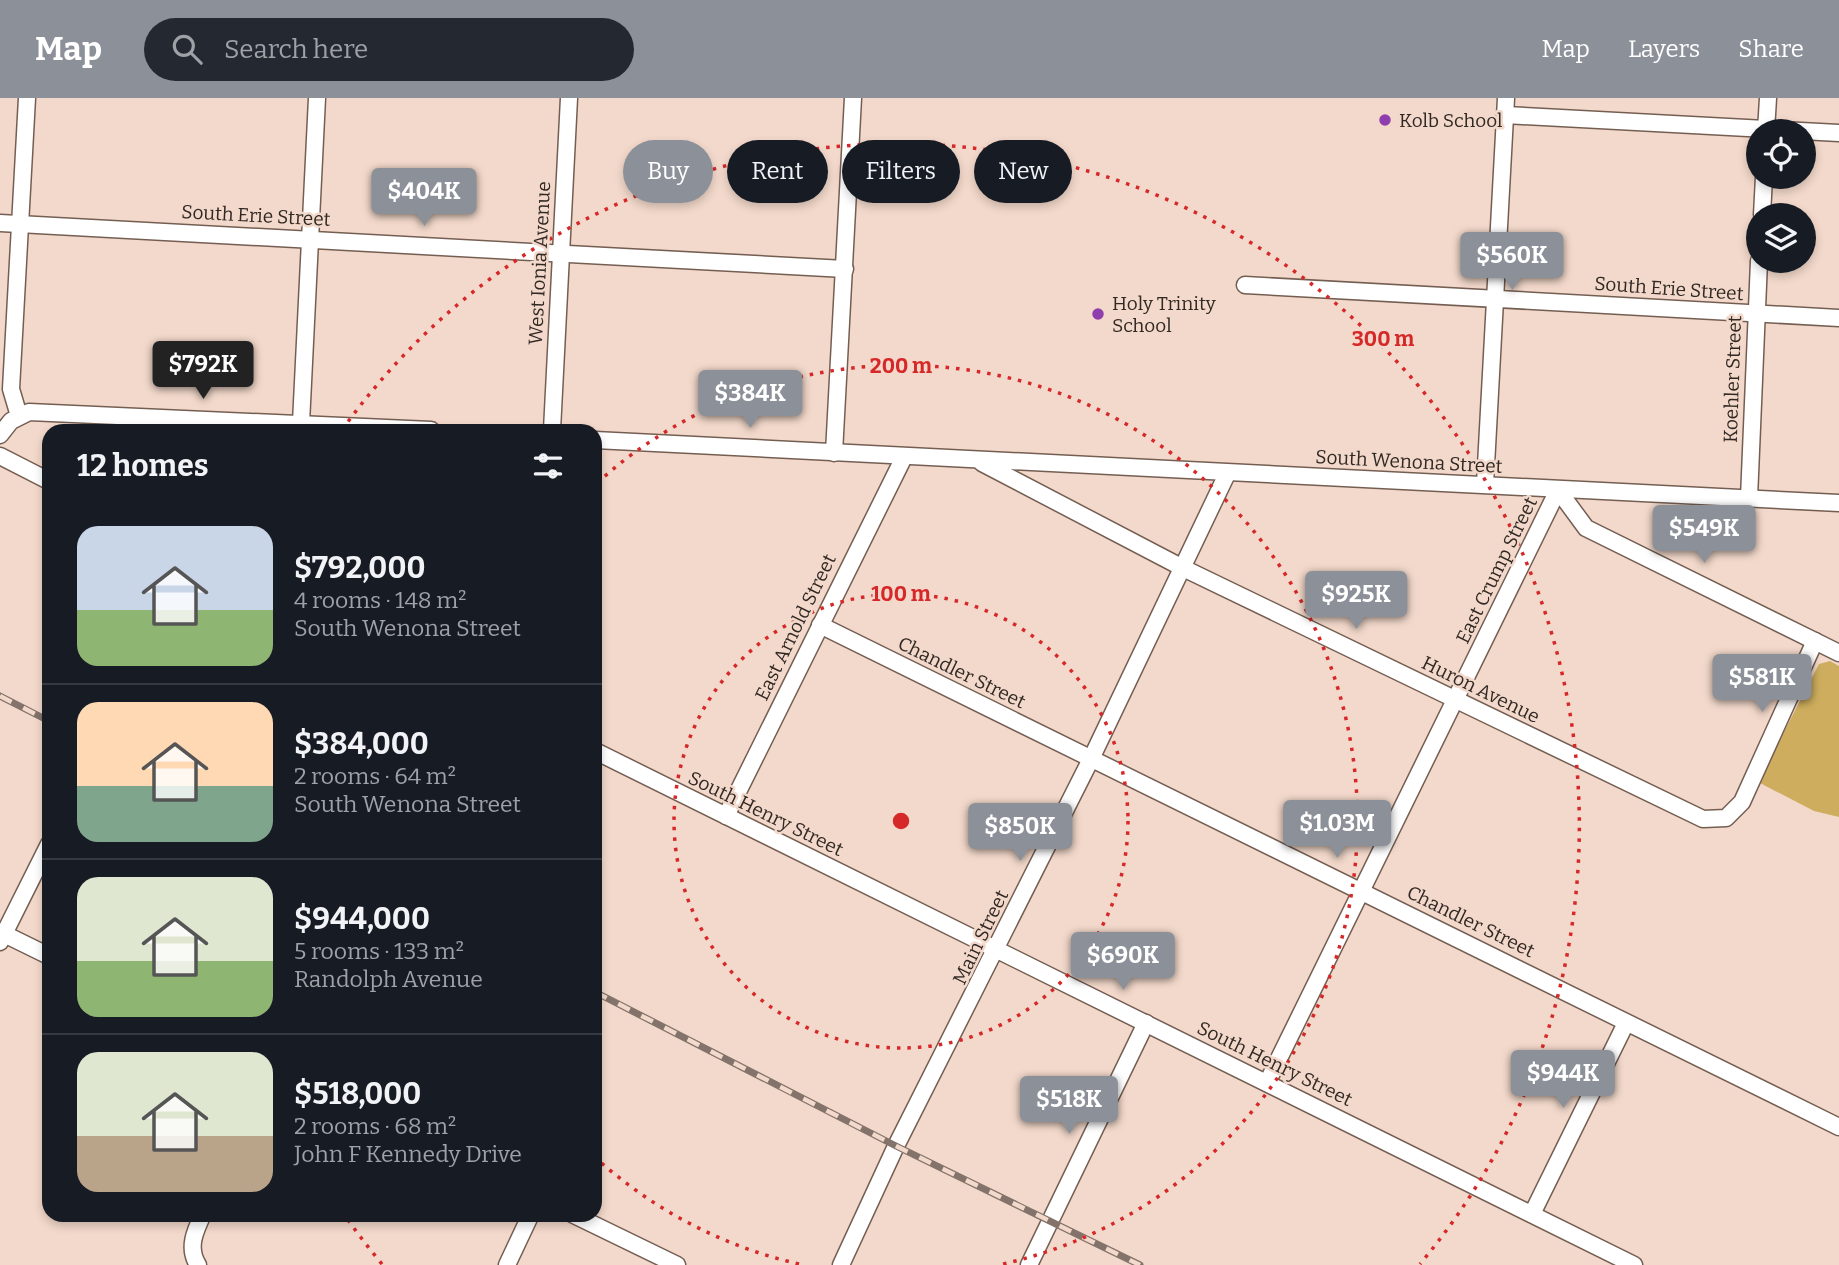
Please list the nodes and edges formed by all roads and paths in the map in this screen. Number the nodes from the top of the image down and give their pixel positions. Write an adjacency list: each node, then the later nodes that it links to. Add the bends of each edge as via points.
1 (27, 98): 13 (street)
2 (317, 98): 14 (street)
3 (569, 98): 15 (street, West Ionia Avenue)
4 (853, 98): 16 (street)
5 (1506, 98): 7 (street)
6 (1768, 98): 8 (street)
7 (1505, 115): 9 (street); 19 (street)
8 (1767, 119)
9 (1746, 129)
10 (1816, 132): 11 (street)
11 (1839, 133)
12 (0, 223): 13 (street, South Erie Street)
13 (21, 224): 14 (street, South Erie Street); 22 (street, via 10,389)
14 (310, 239): 15 (street, South Erie Street); 23 (street)
15 (560, 252): 16 (street, South Erie Street); 27 (street, West Ionia Avenue)
16 (845, 269): 30 (street)
17 (1758, 273): 20 (street, Koehler Street)
18 (1245, 285): 19 (street, South Erie Street)
19 (1493, 298): 20 (street, South Erie Street); 36 (street)
20 (1756, 314): 21 (street, South Erie Street); 38 (street, Koehler Street)
21 (1839, 318)
22 (19, 416): 24 (street, via 65,413); 28 (street)
23 (302, 423): 25 (street); 26 (street)
24 (225, 424)
25 (286, 424)
26 (320, 424)
27 (552, 424)
28 (0, 435)
29 (602, 440): 30 (street)
30 (834, 453): 32 (street)
31 (0, 456): 35 (street)
32 (904, 457): 33 (street, South Wenona Street); 41 (street, East Arnold Street)
33 (976, 460): 34 (street, South Wenona Street); 40 (street, Huron Avenue)
34 (1227, 474): 36 (street, South Wenona Street); 40 (street, Main Street)
35 (42, 477)
36 (1485, 484): 37 (street, South Wenona Street)
37 (1559, 490): 38 (street, South Wenona Street); 42 (street, via 1586,528); 44 (street, East Crump Street)
38 (1749, 498): 39 (street, South Wenona Street)
39 (1839, 503)
40 (1183, 568): 44 (street, Huron Avenue); 46 (street, Main Street)
41 (820, 625): 46 (street, Chandler Street); 47 (street, East Arnold Street)
42 (1815, 641): 43 (street); 44 (street, Huron Avenue, via 1742,802 1726,818 1715,820 1688,814)
43 (1839, 653)
44 (1455, 699): 49 (street, East Crump Street)
45 (602, 754): 47 (street, South Henry Street)
46 (1091, 759): 49 (street, Chandler Street); 51 (street, Main Street)
47 (726, 816): 51 (street, South Henry Street)
48 (42, 857): 50 (street)
49 (1360, 891): 54 (street, Chandler Street); 55 (street, East Crump Street)
50 (1, 936): 52 (street)
51 (998, 951): 53 (street, South Henry Street); 64 (street, Main Street, via 896,1146)
52 (42, 953)
53 (1146, 1023): 55 (street, South Henry Street); 65 (street)
54 (1626, 1023): 56 (street, Chandler Street); 57 (street)
55 (1267, 1083): 57 (street, South Henry Street)
56 (1839, 1127)
57 (1532, 1214): 66 (street, South Henry Street)
58 (200, 1222): 61 (street, via 193,1257)
59 (527, 1222): 62 (street)
60 (588, 1222): 63 (street)
61 (198, 1265)
62 (507, 1265)
63 (677, 1265)
64 (841, 1265)
65 (1028, 1265)
66 (1634, 1265)

